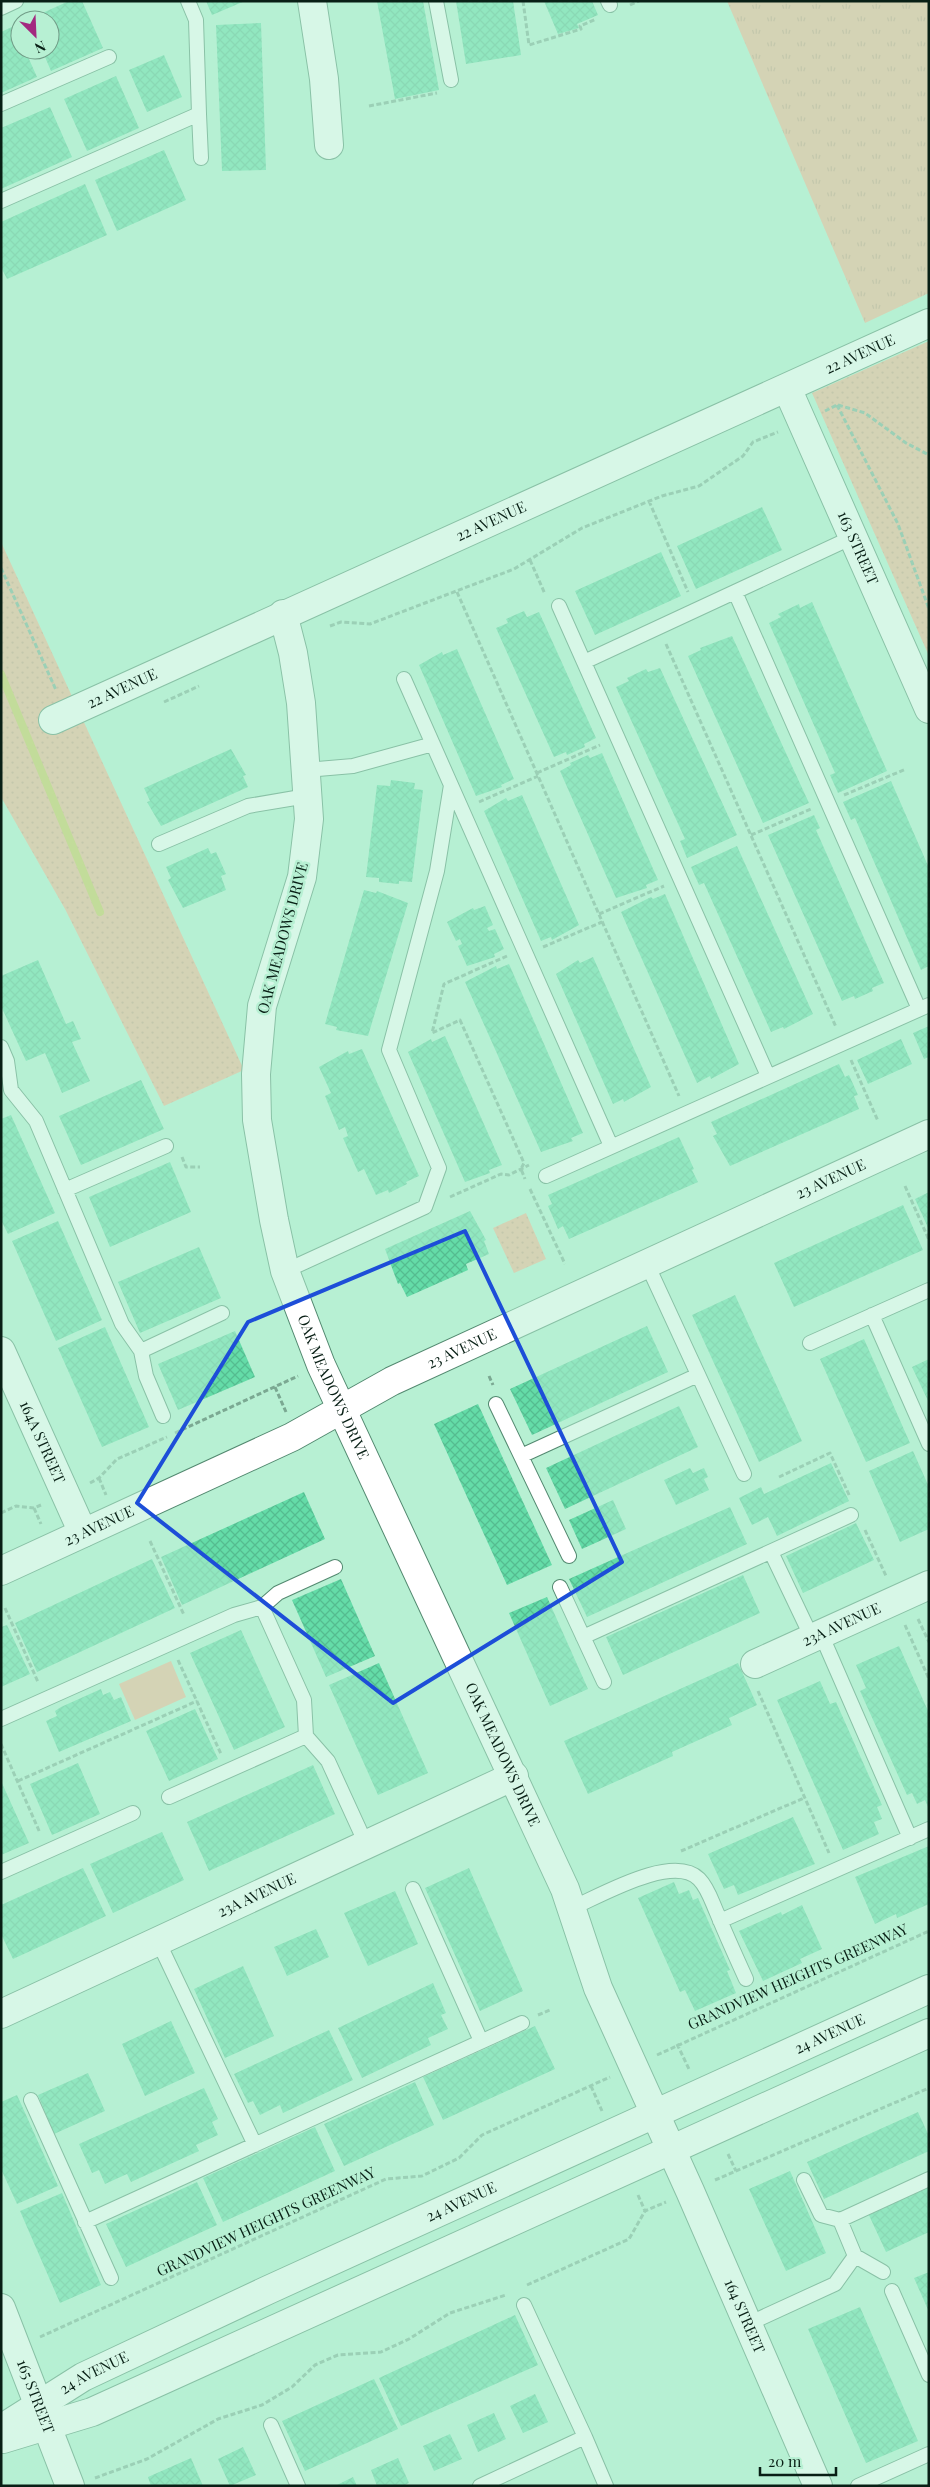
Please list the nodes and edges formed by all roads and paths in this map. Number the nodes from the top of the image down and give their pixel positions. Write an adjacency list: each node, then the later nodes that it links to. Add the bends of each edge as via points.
1 (16, 1): 7 (lane)
2 (188, 1): 12 (lane, via 196,20)
3 (312, 1): 13 (street, via 324,79)
4 (436, 1): 9 (lane)
5 (523, 1): 6 (path, via 529,45 581,29 580,26 602,16 599,10)
6 (609, 3)
7 (1, 8)
8 (109, 57): 10 (lane)
9 (451, 80): 11 (path, via 442,82 444,92)
10 (1, 104)
11 (370, 106)
12 (199, 114): 14 (lane); 15 (lane)
13 (329, 145)
14 (201, 158)
15 (1, 201)
16 (929, 323): 17 (street, 22 AVENUE)
17 (787, 388): 21 (street, 163 STREET); 29 (street, 22 AVENUE)
18 (779, 431): 20 (path, via 754,442 743,456 699,486)
19 (929, 455): 27 (path, via 906,443 865,413 838,404 898,524)
20 (649, 501): 22 (path, via 582,528); 28 (path)
21 (853, 537): 25 (lane); 34 (street, 163 STREET)
22 (530, 560): 24 (path); 26 (path, via 548,601 555,597)
23 (1, 568): 35 (path, via 57,687)
24 (456, 592): 30 (path, via 370,624 341,622); 38 (path)
25 (735, 592): 28 (lane); 47 (lane)
26 (559, 606): 32 (lane)
27 (929, 609)
28 (696, 610): 31 (lane)
29 (282, 614): 35 (street, 22 AVENUE); 39 (street, OAK MEADOWS DRIVE, via 301,703)
30 (325, 628)
31 (659, 628): 32 (lane); 48 (path)
32 (584, 662): 36 (lane)
33 (404, 679): 37 (lane)
34 (929, 708)
35 (53, 720)
36 (618, 737): 38 (path); 43 (lane)
37 (433, 744): 39 (lane, via 353,766); 40 (lane)
38 (538, 775): 41 (path); 44 (path)
39 (307, 783): 42 (lane); 65 (street, OAK MEADOWS DRIVE, via 308,819 302,877 262,1006 256,1074 257,1120)
40 (451, 785): 41 (lane); 61 (lane, via 437,871 389,1050 439,1168)
41 (462, 810): 46 (lane)
42 (159, 844)
43 (681, 879): 44 (path); 50 (lane)
44 (599, 914): 45 (path)
45 (602, 922): 46 (path); 52 (path)
46 (525, 952): 56 (lane); 57 (path, via 444,984 432,1033 460,1020 524,1163)
47 (924, 1007): 48 (lane)
48 (843, 1043): 50 (lane); 53 (path)
49 (1, 1047): 51 (lane, via 7,1061)
50 (768, 1076): 52 (lane)
51 (6, 1092): 60 (lane, via 36,1121)
52 (686, 1113): 56 (lane)
53 (878, 1121)
54 (929, 1134): 64 (street, 23 AVENUE)
55 (166, 1146): 60 (lane)
56 (611, 1146): 58 (lane)
57 (521, 1169): 58 (path, via 539,1160); 61 (path, via 509,1175 501,1174); 63 (path)
58 (546, 1176)
59 (905, 1186): 62 (path)
60 (65, 1190): 71 (lane, via 122,1324)
61 (425, 1206): 65 (lane)
62 (929, 1240)
63 (565, 1264)
64 (647, 1264): 73 (lane); 76 (street, 23 AVENUE, via 392,1381)
65 (285, 1272): 76 (street, OAK MEADOWS DRIVE)
66 (929, 1290): 68 (lane)
67 (222, 1314): 71 (lane)
68 (872, 1315): 69 (lane); 79 (lane)
69 (810, 1343)
70 (1, 1351): 90 (street, 164A STREET)
71 (141, 1351): 78 (lane, via 146,1376)
72 (306, 1373): 74 (path)
73 (698, 1375): 80 (lane); 81 (lane)
74 (275, 1387): 77 (path); 82 (path, via 117,1459)
75 (496, 1404): 80 (lane)
76 (342, 1411): 90 (street, 23 AVENUE); 117 (street, OAK MEADOWS DRIVE)
77 (287, 1414)
78 (163, 1416)
79 (929, 1444)
80 (521, 1456): 93 (lane)
81 (744, 1474)
82 (99, 1478): 83 (path); 85 (path)
83 (86, 1484)
84 (48, 1502): 86 (path)
85 (110, 1502)
86 (34, 1508): 87 (path, via 16,1506); 89 (path)
87 (1, 1513)
88 (851, 1515): 92 (lane)
89 (44, 1532)
90 (83, 1533): 95 (street, 23 AVENUE)
91 (150, 1541): 102 (path)
92 (770, 1552): 103 (lane); 104 (lane)
93 (568, 1556)
94 (335, 1567): 98 (lane, via 278,1593)
95 (1, 1571)
96 (929, 1585): 103 (street, 23A AVENUE)
97 (560, 1587): 104 (lane)
98 (262, 1607): 102 (lane, via 234,1615); 114 (lane, via 304,1700)
99 (5, 1608): 111 (path)
100 (918, 1618): 105 (path)
101 (904, 1624): 108 (path)
102 (193, 1634): 106 (lane)
103 (816, 1636): 107 (street, 23A AVENUE); 123 (lane)
104 (583, 1637): 109 (lane)
105 (929, 1642)
106 (171, 1643): 111 (lane); 112 (path)
107 (755, 1664)
108 (929, 1679)
109 (604, 1682)
110 (758, 1691): 120 (path)
111 (45, 1699): 113 (lane)
112 (197, 1701): 116 (path); 118 (path)
113 (1, 1719)
114 (306, 1736): 116 (lane); 124 (lane, via 328,1761)
115 (1, 1744): 118 (path)
116 (228, 1771): 119 (lane)
117 (514, 1776): 124 (street, 23A AVENUE); 130 (street, OAK MEADOWS DRIVE)
118 (18, 1781): 125 (path)
119 (169, 1797)
120 (804, 1798): 126 (path); 127 (path)
121 (133, 1813): 125 (lane)
122 (929, 1829): 123 (lane)
123 (910, 1838): 127 (lane)
124 (366, 1844): 133 (street, 23A AVENUE)
125 (48, 1852): 128 (lane)
126 (672, 1855)
127 (836, 1870): 131 (lane)
128 (1, 1872)
129 (413, 1889): 139 (lane)
130 (572, 1908): 131 (lane, via 640,1878 681,1870 698,1878 704,1885); 144 (street, OAK MEADOWS DRIVE, via 598,1988)
131 (720, 1921): 134 (lane)
132 (929, 1931): 140 (path, GRANDVIEW HEIGHTS GREENWAY)
133 (158, 1941): 136 (street, 23A AVENUE); 145 (lane)
134 (746, 1979)
135 (929, 1989): 144 (street, 24 AVENUE)
136 (3, 2008)
137 (522, 2023): 139 (lane)
138 (929, 2032): 146 (street, 24 AVENUE)
139 (481, 2041): 145 (lane)
140 (677, 2044)
141 (591, 2086): 162 (path, GRANDVIEW HEIGHTS GREENWAY, via 482,2135 459,2158 422,2176 386,2179)
142 (929, 2088): 147 (path)
143 (31, 2100): 152 (lane)
144 (654, 2112): 146 (street, 164 STREET); 164 (street, 24 AVENUE, via 84,2377)
145 (255, 2145): 152 (lane)
146 (670, 2149): 161 (street, 164 STREET); 164 (street, 24 AVENUE, via 92,2412)
147 (736, 2171)
148 (929, 2179): 151 (lane)
149 (804, 2180): 151 (lane, via 821,2215)
150 (645, 2211): 156 (path, via 629,2239)
151 (840, 2220): 153 (lane)
152 (86, 2222): 155 (lane)
153 (856, 2256): 154 (lane); 161 (lane, via 835,2284)
154 (883, 2272)
155 (111, 2278)
156 (522, 2287)
157 (892, 2291): 163 (lane)
158 (514, 2292): 170 (path, via 450,2313 381,2352 338,2355 315,2365 292,2387 262,2405 218,2419 146,2459)
159 (524, 2305): 167 (lane)
160 (1, 2308): 162 (street, 165 STREET)
161 (748, 2324): 174 (street, 164 STREET)
162 (17, 2349): 164 (street, 165 STREET)
163 (929, 2375)
164 (43, 2416): 166 (street, 24 AVENUE); 168 (street, 24 AVENUE); 170 (street, 165 STREET)
165 (271, 2425): 171 (lane)
166 (1, 2429)
167 (585, 2437): 172 (lane); 173 (lane)
168 (1, 2439)
169 (929, 2454): 175 (lane)
170 (79, 2484)
171 (298, 2486)
172 (480, 2486)
173 (606, 2486)
174 (818, 2486)
175 (858, 2486)

